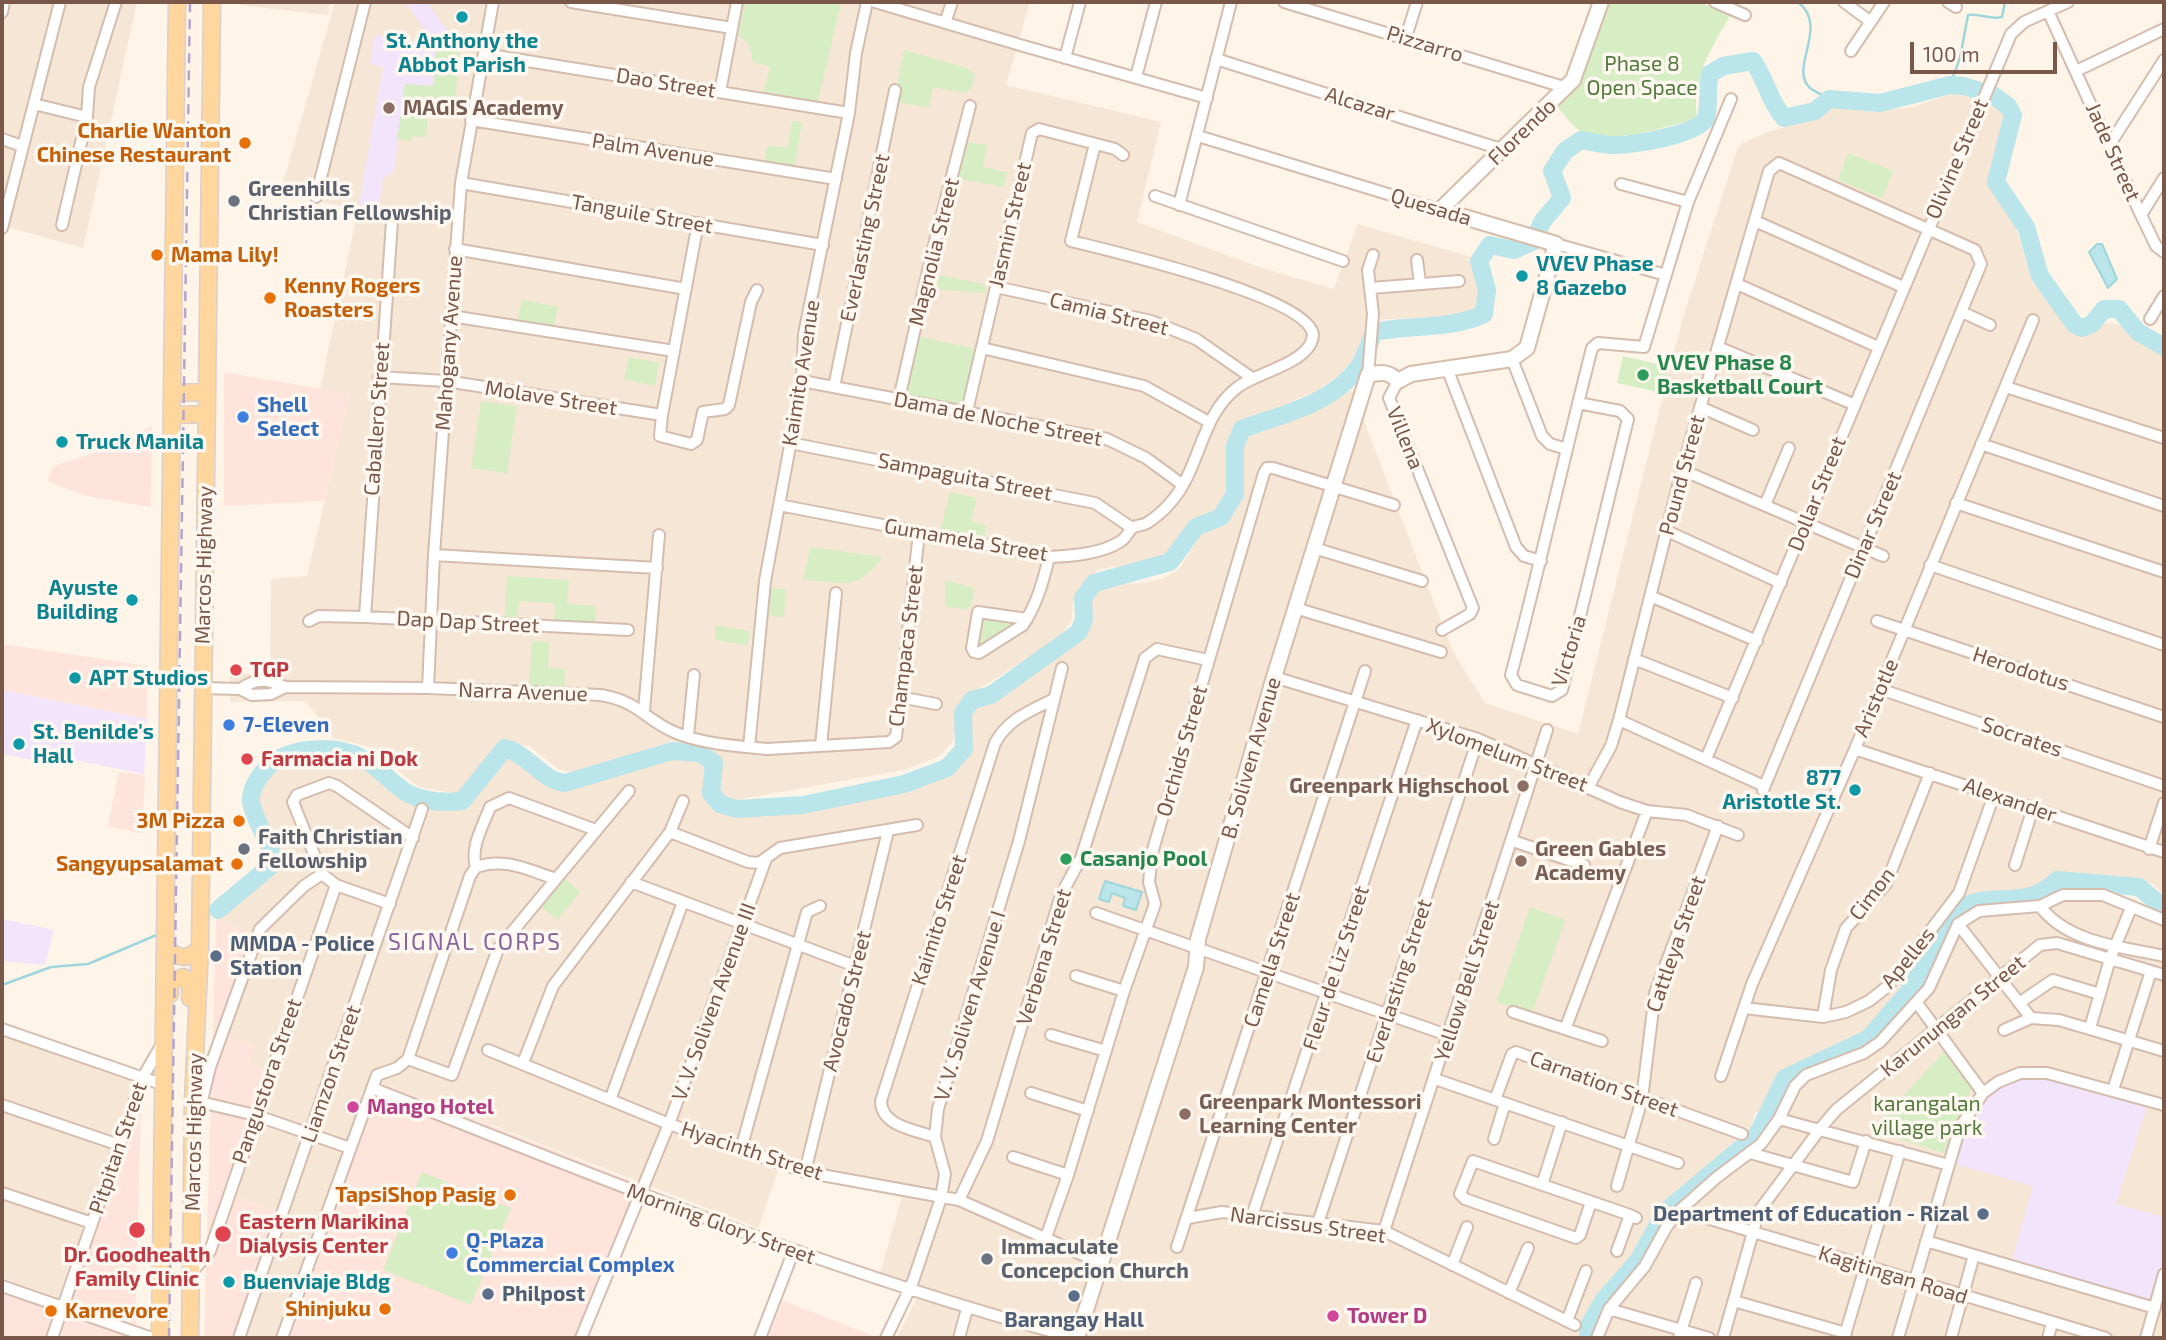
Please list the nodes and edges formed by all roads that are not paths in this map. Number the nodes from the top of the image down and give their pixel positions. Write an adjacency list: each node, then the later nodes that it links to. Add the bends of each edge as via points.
1 (4, 2): 25 (street)
2 (60, 2): 44 (street)
3 (116, 2): 47 (street, via 89,87)
4 (177, 2): 109 (main road, Marcos Highway)
5 (212, 2): 108 (main road, Marcos Highway)
6 (365, 2): 61 (street)
7 (493, 2): 33 (street, Mahogany Avenue)
8 (570, 2): 23 (street)
9 (737, 2): 29 (street)
10 (867, 2): 46 (street, Kaimito Avenue)
11 (875, 2): 28 (street)
12 (952, 2): 28 (street)
13 (1080, 2): 34 (street)
14 (1156, 2): 38 (street)
15 (1231, 2): 35 (street)
16 (1284, 2): 31 (street, Pizzarro)
17 (1417, 2): 31 (street)
18 (1601, 2): 39 (street, Florendo)
19 (1715, 2): 26 (street)
20 (1844, 2): 27 (street)
21 (1885, 2): 27 (street)
22 (2068, 2): 24 (street, Olivine Street)
23 (616, 6): 29 (street)
24 (2048, 11): 37 (street, Jade Street); 71 (street, Olivine Street, via 2016,28)
25 (2, 12)
26 (1745, 15)
27 (1871, 22): 32 (street)
28 (945, 23): 34 (street)
29 (732, 28): 41 (street)
30 (2164, 29): 37 (street)
31 (1406, 37): 39 (street, Pizzarro)
32 (1851, 51)
33 (484, 54): 41 (street, Dao Street); 48 (street, Mahogany Avenue)
34 (1065, 58): 38 (street)
35 (1216, 59): 42 (street); 54 (street, Alcazar)
36 (2164, 60): 52 (street)
37 (2076, 71): 52 (street, Jade Street)
38 (1136, 78): 42 (street)
39 (1567, 88): 54 (street, Florendo)
40 (895, 90): 106 (street, Everlasting Street)
41 (720, 92): 46 (street, Dao Street)
42 (1207, 97): 49 (street)
43 (1731, 99): 62 (street, Victoria)
44 (34, 104): 47 (street); 53 (street)
45 (970, 106): 110 (street, Magnolia Street)
46 (849, 113): 57 (street, Kaimito Avenue)
47 (87, 117): 69 (street)
48 (471, 120): 57 (street, Palm Avenue); 58 (street, Mahogany Avenue)
49 (1198, 136): 63 (street); 64 (street, Quesada)
50 (2, 139): 53 (street)
51 (1095, 144): 55 (street, Jasmin Street); 83 (street, Jasmin Street, via 1039,130 1032,133); 102 (street, Gumamela Street, via 1071,241 1210,277 1304,319 1311,327 1309,349)
52 (2110, 144): 65 (street, Jade Street)
53 (22, 146): 70 (street)
54 (1504, 150): 64 (street, Florendo)
55 (1123, 155)
56 (2164, 178): 65 (street)
57 (836, 179): 73 (street, Kaimito Avenue)
58 (461, 183): 68 (street, Tanguile Street); 74 (street, Mahogany Avenue)
59 (1621, 184): 62 (street)
60 (1155, 196): 63 (street)
61 (316, 197)
62 (1688, 202): 79 (street, Victoria)
63 (1179, 205): 78 (street)
64 (1440, 211): 72 (street, Quesada)
65 (2141, 215): 75 (street, Jade Street, via 2156,246)
66 (392, 221): 101 (street, Caballero Street)
67 (1755, 221): 71 (street, Pound Street, via 1769,171 1779,163); 82 (street, Pound Street); 84 (street)
68 (698, 223): 73 (street, Tanguile Street); 86 (street)
69 (62, 225)
70 (2, 228)
71 (1928, 228): 84 (street, Dollar Street); 89 (street, Dinar Street, via 1975,250 1981,260)
72 (1551, 242): 79 (street, Quesada); 98 (street, via 1531,343)
73 (823, 245): 105 (street, Kaimito Avenue, via 804,334)
74 (456, 249): 86 (street); 90 (street, Mahogany Avenue)
75 (2164, 252)
76 (1373, 255): 85 (street, B. Soliven Avenue, via 1368,270)
77 (1417, 260): 81 (street)
78 (1343, 261)
79 (1666, 275): 111 (street, Victoria, via 1644,347 1594,344)
80 (1459, 281): 81 (street)
81 (1420, 283): 85 (street)
82 (1737, 284): 94 (street, Pound Street); 95 (street)
83 (996, 287): 96 (street, Jasmin Street); 102 (street, Camia Street, via 1151,321 1196,340)
84 (1903, 287): 95 (street, Dollar Street)
85 (1371, 288): 100 (street, B. Soliven Avenue)
86 (686, 289): 97 (street)
87 (757, 290): 117 (street, via 729,405 703,412 691,444 660,436)
88 (2164, 296): 91 (street)
89 (1962, 312): 93 (street); 139 (street, Dinar Street)
90 (451, 316): 97 (street); 104 (street, Mahogany Avenue)
91 (2150, 319)
92 (2033, 320): 107 (street, Aristotle)
93 (1990, 325)
94 (1718, 347): 112 (street); 113 (street, Pound Street)
95 (1878, 347): 112 (street, Dollar Street)
96 (982, 348): 114 (street, Jasmin Street); 118 (street, via 1144,386)
97 (674, 351): 117 (street)
98 (1512, 359): 99 (street, Villena); 124 (street, via 1542,436)
99 (1447, 368): 103 (street, Villena); 143 (street, via 1516,547 1524,556)
100 (1368, 375): 103 (street, via 1382,372); 127 (street, B. Soliven Avenue)
101 (379, 377): 104 (street, Molave Street); 152 (street, Caballero Street)
102 (1252, 378): 118 (street, Gumamela Street, via 1235,389)
103 (1398, 380): 158 (street, Villena, via 1389,398 1473,608)
104 (446, 381): 117 (street, Molave Street); 140 (street, Mahogany Avenue)
105 (802, 381): 106 (street, Dama de Noche Street); 121 (street, Kaimito Avenue)
106 (834, 387): 110 (street, Dama de Noche Street)
107 (2006, 387): 120 (street); 122 (street, Aristotle)
108 (207, 392): 109 (main road); 115 (main road, Marcos Highway)
109 (173, 393): 116 (main road, Marcos Highway)
110 (899, 399): 114 (street, Dama de Noche Street)
111 (1578, 403): 124 (street, Victoria); 143 (street, Victoria, via 1620,411 1628,419 1562,690 1556,696 1517,685 1511,675)
112 (1853, 404): 133 (street, Dollar Street)
113 (1700, 407): 119 (street); 125 (street, Pound Street)
114 (967, 411): 126 (street, Dama de Noche Street, via 1107,439 1146,458)
115 (207, 414): 116 (main road); 169 (main road, Marcos Highway)
116 (173, 415): 227 (main road, Marcos Highway)
117 (663, 415)
118 (1209, 422): 126 (street, Gumamela Street)
119 (1753, 430)
120 (2164, 438)
121 (790, 443): 129 (street, Kaimito Avenue); 134 (street, Sampaguita Street, via 1095,503)
122 (1981, 444): 128 (street, Aristotle); 132 (street)
123 (1789, 448): 131 (street)
124 (1567, 449): 143 (street, Victoria)
125 (1682, 470): 131 (street); 135 (street, Pound Street)
126 (1183, 485): 134 (street, Gumamela Street, via 1146,524)
127 (1334, 487): 130 (street, Orchids Street); 138 (street, B. Soliven Avenue); 164 (street, Orchids Street, via 1267,468)
128 (1956, 503): 144 (street, Aristotle); 146 (street)
129 (779, 505): 136 (street, Gumamela Street); 185 (street, Kaimito Avenue, via 765,581)
130 (1394, 505)
131 (1765, 505): 133 (street)
132 (2164, 506)
133 (1805, 522): 139 (street); 148 (street, Dollar Street)
134 (1132, 528): 142 (street, Gumamela Street, via 1123,540 1110,546)
135 (1667, 531): 148 (street); 150 (street, Pound Street)
136 (919, 533): 142 (street, Gumamela Street); 172 (street, Champaca Street)
137 (659, 535): 145 (street)
138 (1314, 548): 147 (street); 151 (street, B. Soliven Avenue)
139 (1864, 548): 141 (street); 187 (street, Dinar Street, via 1764,788)
140 (434, 555): 145 (street); 154 (street, Mahogany Avenue)
141 (1883, 556)
142 (1049, 557): 153 (street, via 1040,593)
143 (1541, 561)
144 (1930, 565): 159 (street, Aristotle); 161 (street)
145 (656, 568): 177 (street)
146 (2164, 572)
147 (1422, 581)
148 (1781, 583): 160 (street, Dollar Street)
149 (836, 593): 184 (street)
150 (1650, 596): 160 (street); 163 (street, Pound Street)
151 (1295, 608): 162 (street); 168 (street, B. Soliven Avenue)
152 (365, 617): 154 (street, Dap Dap Street); 155 (street, Dap Dap Street, via 319,616)
153 (1027, 619): 153 (street, via 979,653 974,652 978,612)
154 (432, 620): 157 (street, Dap Dap Street); 170 (street, Mahogany Avenue)
155 (309, 621)
156 (1877, 621): 159 (street, Herodotus)
157 (628, 630)
158 (1442, 630)
159 (1905, 630): 171 (street, Aristotle); 178 (street, Herodotus)
160 (1757, 641): 173 (street, Dollar Street)
161 (2164, 645)
162 (1441, 652)
163 (1634, 659): 173 (street); 180 (street, Pound Street)
164 (1208, 660): 226 (street, Orchids Street, via 1152,853 1149,882 1155,904); 307 (street, Verbena Street, via 1157,649 1146,658 1081,858 1061,895 987,1141)
165 (1062, 668): 174 (street, V. V. Soliven Avenue I)
166 (1365, 671): 175 (street, Camella Street)
167 (694, 676): 182 (street)
168 (1274, 677): 175 (street, Xylomelum Street); 231 (street, B. Soliven Avenue)
169 (202, 688): 170 (street, Narra Avenue, via 240,689 252,695 271,694 285,687); 230 (main road, Marcos Highway)
170 (428, 688): 177 (street, Narra Avenue, via 601,695 623,699)
171 (1880, 689): 186 (street, Aristotle); 191 (street, Socrates)
172 (900, 697): 176 (street); 184 (street, Champaca Street, via 895,737 888,742)
173 (1732, 698): 187 (street, Dollar Street)
174 (1054, 699): 287 (street, V. V. Soliven Avenue I); 287 (street, Kaimito Street, via 1017,718 995,743 881,1101 887,1120)
175 (1356, 701): 179 (street, Xylomelum Street); 236 (street, Camella Street)
176 (936, 704)
177 (644, 711): 182 (street, Narra Avenue, via 660,725)
178 (2164, 717)
179 (1417, 720): 183 (street, Xylomelum Street); 242 (street, Fleur de Liz Street)
180 (1619, 720): 187 (street); 190 (street, Pound Street)
181 (1547, 730): 188 (street, Yellow Bell Street)
182 (688, 736): 185 (street, Narra Avenue)
183 (1478, 739): 188 (street, Xylomelum Street); 247 (street, Everlasting Street)
184 (821, 746): 185 (street, Champaca Street)
185 (749, 747)
186 (1855, 749): 189 (street, Alexander); 245 (street, Aristotle)
187 (1706, 759)
188 (1535, 763): 190 (street, Xylomelum Street); 206 (street, Yellow Bell Street)
189 (1930, 772): 193 (street, Alexander); 248 (street, Cimon, via 1886,884 1846,929 1831,970)
190 (1589, 786): 198 (street, Xylomelum Street)
191 (2164, 786)
192 (629, 791): 201 (street)
193 (1994, 795): 196 (street, Alexander); 248 (street, Apelles, via 1959,893 1919,946 1888,986 1869,1001)
194 (682, 801): 203 (street)
195 (2164, 803): 207 (street)
196 (2034, 808): 207 (street, Alexander); 211 (street)
197 (422, 809): 205 (street, Liamzon Street)
198 (1647, 811): 200 (street, Xylomelum Street); 250 (street)
199 (917, 825): 202 (street)
200 (1718, 826): 204 (street, Xylomelum Street); 273 (street, Cattleya Street, via 1655,993)
201 (596, 830): 212 (street, via 509,798 497,801 490,807 476,845); 214 (street)
202 (888, 831): 209 (street, via 780,848); 234 (street, Avocado Street)
203 (670, 832): 209 (street, via 748,862); 215 (street)
204 (1738, 835)
205 (413, 838): 213 (street, via 329,783 297,795 295,811); 218 (street, Liamzon Street)
206 (1513, 841): 210 (street); 256 (street, Yellow Bell Street)
207 (2149, 849): 208 (street, Alexander)
208 (2164, 852)
209 (766, 859): 224 (street, V. V. Soliven Avenue III)
210 (1584, 865)
211 (2015, 865)
212 (477, 867): 214 (street, via 508,862); 263 (street, via 470,876)
213 (322, 874): 216 (street); 275 (street, via 260,929)
214 (556, 879): 263 (street, via 498,949 452,1075)
215 (631, 882): 217 (street); 264 (street, via 553,986)
216 (336, 885): 218 (street); 280 (street, Pangustora Street)
217 (683, 902): 224 (street); 274 (street)
218 (390, 904): 285 (street, Liamzon Street)
219 (820, 906): 228 (street, via 807,912)
220 (2040, 906): 221 (street, via 2063,895 2103,895); 225 (street, via 1979,911); 229 (street, via 2050,918 2085,939)
221 (2131, 908): 223 (street); 229 (street)
222 (1096, 913): 226 (street)
223 (2164, 920)
224 (744, 925): 228 (street); 283 (street, V. V. Soliven Avenue III)
225 (1958, 925): 239 (street); 243 (street)
226 (1147, 931): 231 (street); 240 (street, Orchids Street)
227 (165, 935): 230 (main road, via 177,956 187,957); 257 (main road, Marcos Highway)
228 (798, 945): 234 (street); 293 (street)
229 (2116, 946): 232 (street); 233 (street)
230 (200, 947): 275 (main road, Marcos Highway)
231 (1197, 950): 236 (street); 324 (street, B. Soliven Avenue, via 1198,961)
232 (2164, 956)
233 (2110, 959): 235 (street, Karunungan Street); 239 (street, Karunungan Street, via 2049,943 2040,945); 241 (street)
234 (855, 967): 300 (street, Avocado Street)
235 (2151, 971): 237 (street, Karunungan Street); 259 (street)
236 (1267, 975): 242 (street); 311 (street, Camella Street)
237 (2164, 975)
238 (1076, 976): 240 (street)
239 (2001, 979): 244 (street); 253 (street, Karunungan Street)
240 (1125, 990): 261 (street, Orchids Street)
241 (2100, 994): 244 (street, via 2053,980); 251 (street)
242 (1328, 995): 247 (street); 310 (street, Fleur de Liz Street)
243 (1917, 1003): 253 (street); 281 (street, via 1864,1053 1806,1074)
244 (2019, 1003): 249 (street)
245 (1744, 1008): 248 (street, Apelles); 265 (street, Aristotle)
246 (1513, 1012): 250 (street)
247 (1388, 1015): 256 (street); 313 (street, Everlasting Street)
248 (1823, 1017)
249 (2031, 1018): 251 (street); 254 (street)
250 (1566, 1027): 258 (street)
251 (2090, 1028): 259 (street)
252 (2, 1029): 266 (street)
253 (1936, 1029): 272 (street); 284 (street, Karunungan Street, via 1836,1110)
254 (2004, 1030)
255 (1051, 1035): 261 (street)
256 (1450, 1036): 267 (street, Yellow Bell Street)
257 (164, 1041): 266 (street, Pitpitan Street); 268 (main road, Marcos Highway)
258 (1602, 1041)
259 (2130, 1041): 262 (street); 270 (street)
260 (488, 1049): 264 (street, Hyacinth Street)
261 (1106, 1051): 279 (street, Orchids Street)
262 (2164, 1051)
263 (408, 1059): 269 (street, via 377,1075)
264 (523, 1063): 274 (street, Hyacinth Street)
265 (1721, 1076)
266 (143, 1077): 268 (street); 290 (street, Pitpitan Street)
267 (1435, 1079): 276 (street); 315 (street, Yellow Bell Street)
268 (164, 1085): 275 (main road, via 170,982 183,977 191,984 188,1088); 347 (main road, Marcos Highway)
269 (372, 1088): 292 (street); 305 (street, Morning Glory Street)
270 (2113, 1090): 272 (street, via 2047,1073 2020,1073); 278 (street)
271 (1031, 1093): 279 (street)
272 (1983, 1093): 299 (street, via 1960,1127)
273 (1642, 1099): 276 (street, Carnation Street, via 1514,1052); 286 (street, Carnation Street); 291 (street, Cattleya Street)
274 (610, 1100): 283 (street, Hyacinth Street)
275 (198, 1101): 280 (street); 328 (main road, Marcos Highway)
276 (1500, 1102): 282 (street); 288 (street)
277 (2, 1105): 290 (street)
278 (2164, 1105)
279 (1088, 1111): 301 (street, Orchids Street)
280 (255, 1115): 285 (street); 328 (street, Pangustora Street, via 210,1251)
281 (1779, 1119): 284 (street); 295 (street)
282 (1562, 1122): 291 (street); 302 (street)
283 (669, 1124): 293 (street, Hyacinth Street); 305 (street, V. V. Soliven Avenue III)
284 (1820, 1129): 289 (street); 298 (street, Karunungan Street)
285 (310, 1134): 292 (street); 349 (street, Liamzon Street)
286 (1742, 1134)
287 (935, 1137): 306 (street, V. V. Soliven Avenue I, via 945,1174)
288 (1494, 1139)
289 (1866, 1142): 294 (street); 298 (street, via 1854,1182)
290 (119, 1145): 312 (street, Pitpitan Street)
291 (1629, 1146): 297 (street); 303 (street, Cattleya Street)
292 (350, 1148): 350 (street)
293 (741, 1149): 300 (street, Hyacinth Street)
294 (1899, 1151): 299 (street); 326 (street)
295 (1750, 1153): 298 (street); 309 (street)
296 (1013, 1157): 301 (street)
297 (1678, 1163)
298 (1794, 1165): 316 (street, Karunungan Street, via 1759,1211)
299 (1949, 1165): 318 (street)
300 (805, 1172): 306 (street, Hyacinth Street)
301 (1068, 1175): 317 (street, Orchids Street)
302 (1542, 1185): 308 (street); 308 (street, via 1472,1161 1461,1192 1463,1198 1574,1237 1579,1237)
303 (1617, 1186)
304 (2, 1193): 312 (street)
305 (638, 1195): 321 (street, Morning Glory Street); 351 (street, V. V. Soliven Avenue III)
306 (941, 1198): 307 (street, Hyacinth Street); 333 (street, V. V. Soliven Avenue I)
307 (959, 1200): 317 (street, Hyacinth Street)
308 (1591, 1202): 322 (street, via 1633,1217)
309 (1680, 1210): 316 (street, Kagitingan Road); 340 (street, via 1645,1266)
310 (1252, 1216): 311 (street, Narcissus Street, via 1222,1212); 313 (street, Narcissus Street)
311 (1188, 1218): 319 (street, Camella Street)
312 (92, 1223): 337 (street, Pitpitan Street)
313 (1318, 1223): 315 (street, Narcissus Street)
314 (1467, 1227): 325 (street)
315 (1384, 1231): 325 (street, Narcissus Street)
316 (1753, 1232): 326 (street, Kagitingan Road); 336 (street, Karunungan Street)
317 (1045, 1240): 324 (street, Hyacinth Street)
318 (1926, 1241): 323 (street); 330 (street)
319 (1177, 1247)
320 (1528, 1248): 334 (street)
321 (794, 1250): 333 (street, Morning Glory Street); 352 (street)
322 (1617, 1251)
323 (1974, 1255): 335 (street); 338 (street)
324 (1099, 1262): 355 (street, B. Soliven Avenue)
325 (1452, 1265): 334 (street, Narcissus Street)
326 (1867, 1266): 330 (street, Kagitingan Road); 343 (street)
327 (1586, 1271): 334 (street, Narcissus Street, via 1571,1323)
328 (192, 1272): 348 (main road, Marcos Highway)
329 (2164, 1278): 338 (street)
330 (1915, 1279): 335 (street, Kagitingan Road); 359 (street)
331 (1696, 1283): 342 (street)
332 (2, 1286): 337 (street)
333 (909, 1291): 339 (street, Morning Glory Street); 353 (street, V. V. Soliven Avenue I)
334 (1509, 1293)
335 (1963, 1297): 341 (street, Kagitingan Road); 360 (street)
336 (1734, 1301): 343 (street); 358 (street, Karunungan Street)
337 (63, 1307): 345 (street, Pitpitan Street); 346 (street)
338 (2155, 1308): 362 (street)
339 (967, 1309): 354 (street); 355 (street, Morning Glory Street)
340 (1609, 1309): 342 (street); 356 (street)
341 (2052, 1323): 344 (street, Kagitingan Road); 361 (street)
342 (1680, 1334): 357 (street)
343 (1845, 1336)
344 (2099, 1337)
345 (52, 1338)
346 (152, 1338)
347 (160, 1338)
348 (190, 1338)
349 (239, 1338)
350 (282, 1338)
351 (581, 1338)
352 (760, 1338)
353 (886, 1338)
354 (959, 1338)
355 (1077, 1338)
356 (1597, 1338)
357 (1709, 1338)
358 (1723, 1338)
359 (1898, 1338)
360 (1951, 1338)
361 (2048, 1338)
362 (2146, 1338)

